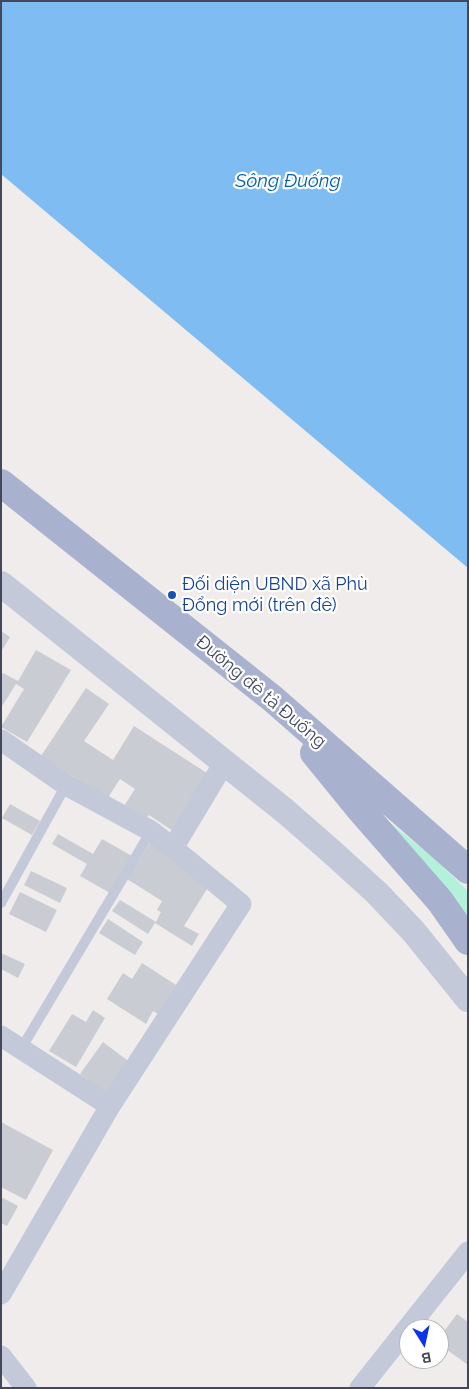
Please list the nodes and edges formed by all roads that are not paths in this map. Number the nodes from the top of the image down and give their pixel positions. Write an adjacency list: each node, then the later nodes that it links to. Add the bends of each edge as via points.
1 (1, 482): 3 (main road, Đường đê tả Đuống)
2 (1, 492): 3 (main road)
3 (27, 503): 5 (main road, Đường đê tả Đuống)
4 (1, 584): 7 (street)
5 (273, 699): 11 (main road, Đường đê tả Đuống); 13 (main road, via 358,806 440,901)
6 (1, 740): 8 (street)
7 (224, 763): 10 (street); 14 (street, via 306,829 377,893 414,932)
8 (66, 785): 9 (street); 12 (lane)
9 (151, 831): 10 (street); 16 (lane)
10 (173, 848): 17 (street, via 241,904)
11 (468, 870)
12 (1, 902)
13 (468, 941)
14 (468, 999)
15 (1, 1036): 16 (street)
16 (21, 1049): 17 (street)
17 (110, 1106): 19 (street)
18 (468, 1252): 22 (street)
19 (1, 1294)
20 (1, 1356): 21 (street)
21 (26, 1388)
22 (360, 1388)

